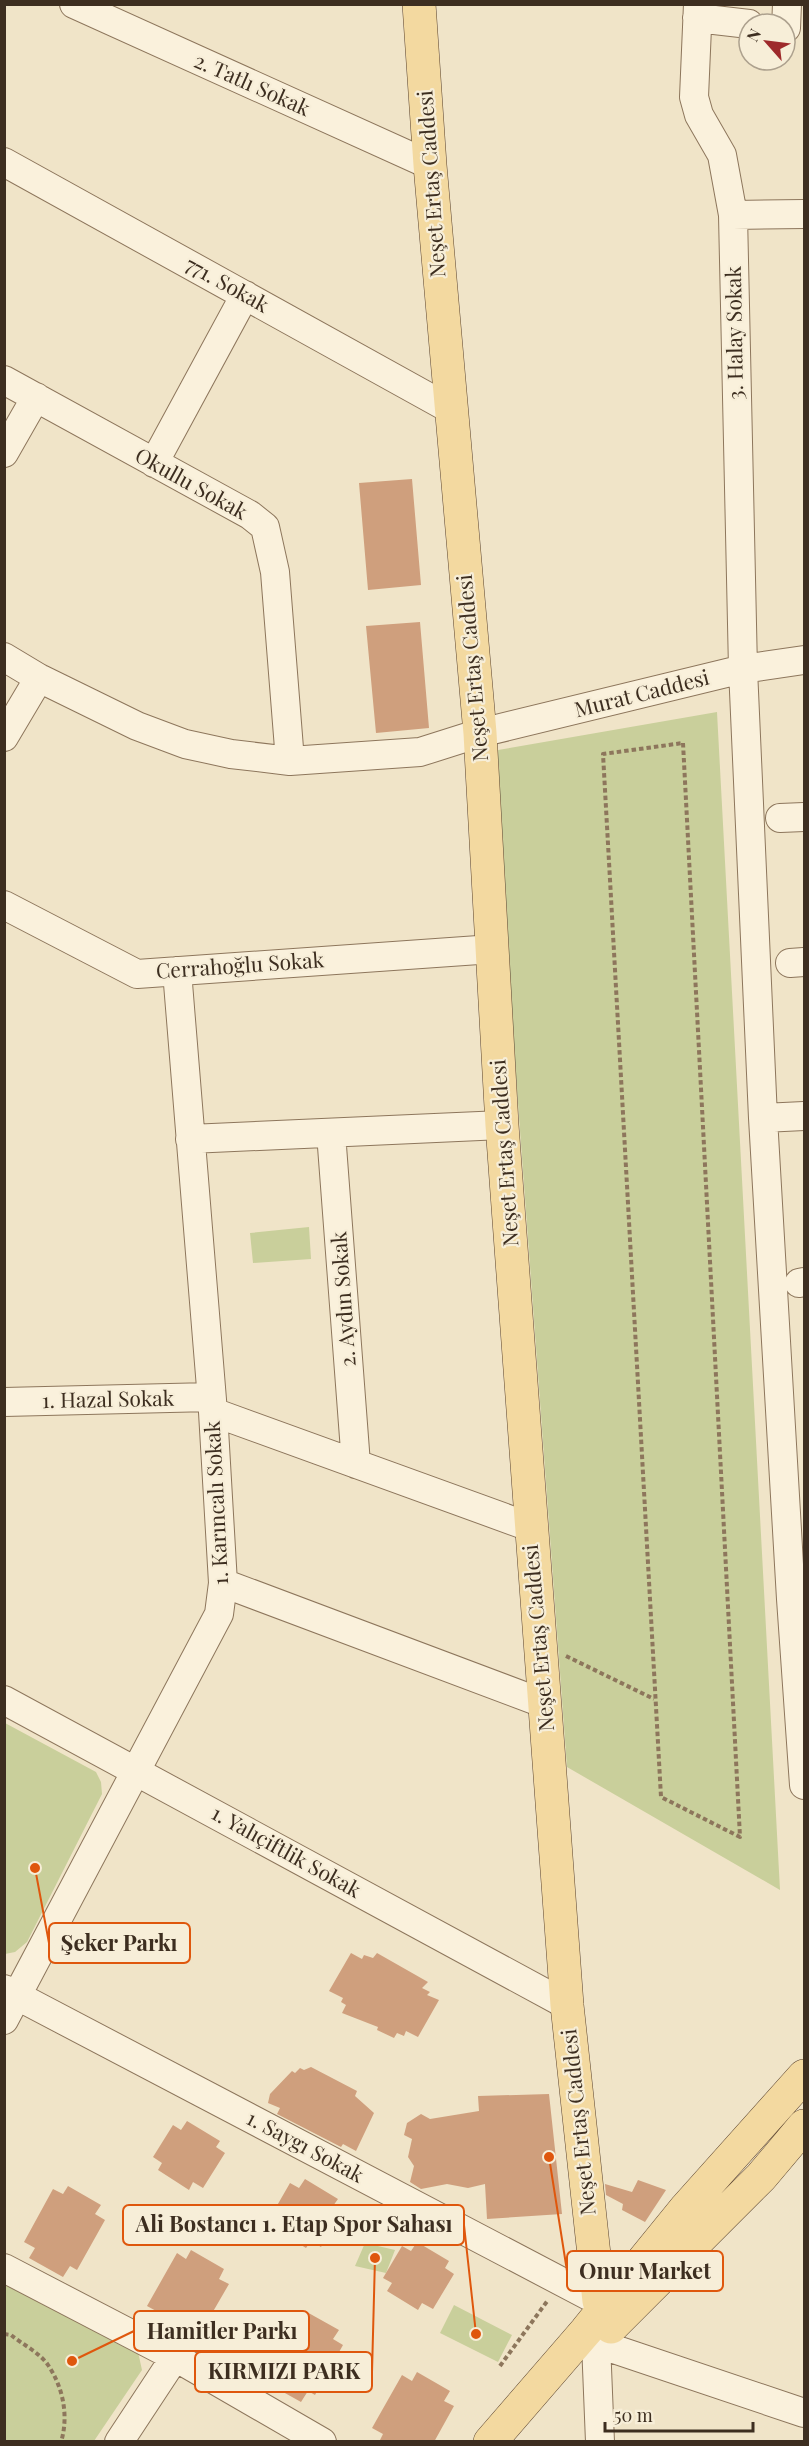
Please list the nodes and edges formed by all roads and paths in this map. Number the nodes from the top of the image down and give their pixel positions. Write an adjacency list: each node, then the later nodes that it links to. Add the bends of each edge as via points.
1 (74, 4): 6 (street, 2. Tatlı Sokak)
2 (420, 4): 6 (main road, Neşet Ertaş Caddesi)
3 (698, 11): 4 (street); 8 (street, 3. Halay Sokak, via 694,96 702,123 722,155)
4 (737, 21)
5 (4, 162): 9 (street, 771. Sokak)
6 (430, 165): 12 (main road, Neşet Ertaş Caddesi)
7 (804, 214): 8 (street)
8 (733, 215): 17 (street, 3. Halay Sokak)
9 (245, 295): 12 (street, 771. Sokak); 14 (street)
10 (4, 380): 11 (street, Okullu Sokak)
11 (36, 397): 13 (street); 14 (street, Okullu Sokak)
12 (450, 409): 19 (main road, Neşet Ertaş Caddesi)
13 (4, 453)
14 (154, 463): 21 (street, Okullu Sokak, via 265,527 275,572)
15 (4, 657): 18 (street, Murat Caddesi)
16 (804, 660): 17 (street, Murat Caddesi)
17 (743, 669): 19 (street, Murat Caddesi); 26 (street, 3. Halay Sokak)
18 (39, 678): 20 (street); 21 (street, Murat Caddesi, via 137,726 185,744)
19 (480, 733): 21 (street, Murat Caddesi, via 420,752); 23 (main road, Neşet Ertaş Caddesi)
20 (4, 737)
21 (290, 761)
22 (4, 905): 24 (street, Cerrahoğlu Sokak, via 137,974)
23 (493, 949): 24 (street, Cerrahoğlu Sokak); 27 (main road, Neşet Ertaş Caddesi)
24 (177, 971): 29 (street, 1. Karıncalı Sokak)
25 (804, 1116): 26 (street)
26 (764, 1118): 40 (street, 3. Halay Sokak)
27 (502, 1125): 28 (street); 33 (main road, Neşet Ertaş Caddesi)
28 (331, 1133): 29 (street); 32 (street, 2. Aydın Sokak)
29 (190, 1139): 31 (street, 1. Karıncalı Sokak)
30 (4, 1402): 31 (street, 1. Hazal Sokak)
31 (212, 1405): 32 (street); 34 (street, 1. Karıncalı Sokak)
32 (356, 1464): 33 (street)
33 (530, 1527): 35 (main road, Neşet Ertaş Caddesi)
34 (223, 1582): 38 (street); 39 (street, 1. Karıncalı Sokak, via 219,1614)
35 (540, 1644): 36 (path); 38 (main road, Neşet Ertaş Caddesi)
36 (655, 1699): 36 (path, via 661,1797 740,1838 683,743 603,754)
37 (4, 1700): 39 (street, 1. Yalıçiftlik Sokak)
38 (545, 1704): 42 (main road, Neşet Ertaş Caddesi)
39 (138, 1770): 41 (street, 1. Karıncalı Sokak); 42 (street, 1. Yalıçiftlik Sokak)
40 (804, 1785)
41 (9, 2001): 46 (street, 1. Saygı Sokak)
42 (567, 2005): 47 (main road, Neşet Ertaş Caddesi)
43 (804, 2076): 47 (main road)
44 (804, 2126): 49 (main road, via 767,2170)
45 (4, 2268): 50 (street)
46 (562, 2283): 47 (street, 1. Saygı Sokak); 51 (path)
47 (602, 2303): 56 (main road)
48 (4, 2334): 53 (path, via 11,2335 47,2363 63,2398 65,2429)
49 (596, 2343): 52 (street); 57 (main road); 58 (street)
50 (176, 2357): 54 (street); 55 (street)
51 (500, 2366)
52 (804, 2413)
53 (61, 2442)
54 (118, 2442)
55 (322, 2442)
56 (490, 2442)
57 (507, 2442)
58 (600, 2442)

